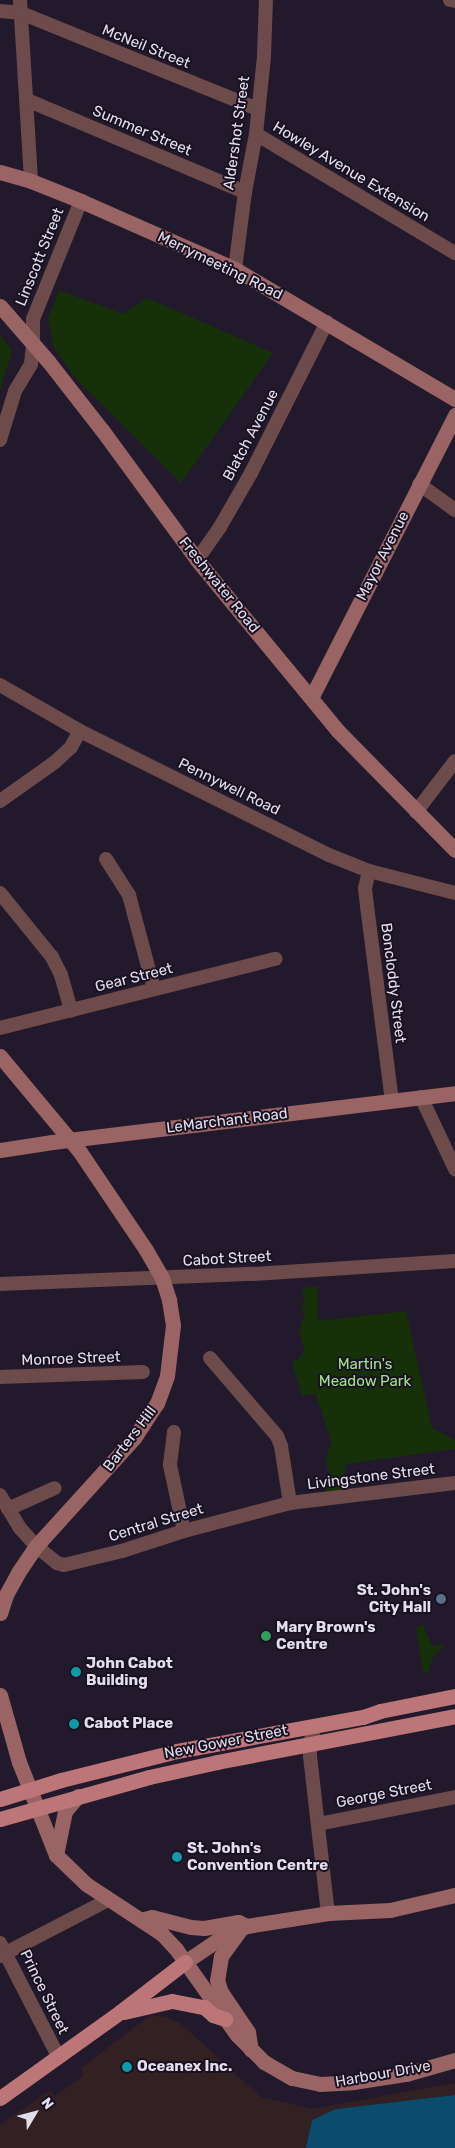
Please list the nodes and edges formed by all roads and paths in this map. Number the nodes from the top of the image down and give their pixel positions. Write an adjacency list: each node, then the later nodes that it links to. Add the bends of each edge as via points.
1 (266, 0): 7 (street, Aldershot Street)
2 (450, 0): 3 (street)
3 (455, 1)
4 (21, 6): 5 (street, McNeil Street); 6 (street); 7 (street, McNeil Street)
5 (0, 11)
6 (27, 100): 10 (street); 11 (street, Summer Street)
7 (258, 110): 8 (street, Aldershot Street)
8 (256, 134): 11 (street, Aldershot Street); 13 (street, Howley Avenue Extension)
9 (0, 172): 10 (main road, Merrymeeting Road)
10 (31, 181): 12 (main road, Merrymeeting Road)
11 (245, 192): 14 (street, Aldershot Street)
12 (81, 201): 14 (main road, Merrymeeting Road); 17 (street, Linscott Street, via 32,319)
13 (455, 253)
14 (235, 269): 16 (main road, Merrymeeting Road)
15 (0, 306): 17 (main road, Freshwater Road)
16 (327, 322): 18 (main road, Merrymeeting Road); 23 (street, Blatch Avenue, via 251,473)
17 (33, 344): 20 (street, Linscott Street, via 31,364 15,391); 23 (main road, Freshwater Road, via 102,430)
18 (455, 398)
19 (455, 415): 21 (main road, Mayor Avenue)
20 (0, 440)
21 (419, 484): 22 (street); 25 (main road, Mayor Avenue)
22 (455, 510)
23 (197, 560): 25 (main road, Freshwater Road)
24 (0, 685): 26 (street, Pennywell Road)
25 (311, 698): 29 (main road, Freshwater Road, via 357,753)
26 (80, 731): 28 (street, via 71,747 55,762); 32 (street, Pennywell Road, via 329,855)
27 (455, 761): 29 (street)
28 (0, 801)
29 (416, 812): 30 (main road, Freshwater Road)
30 (455, 850)
31 (106, 859): 36 (street, via 129,895)
32 (369, 871): 33 (street, Pennywell Road); 42 (street, Boncloddy Street, via 365,888)
33 (455, 892)
34 (0, 893): 37 (street, via 52,957 61,975)
35 (275, 959): 36 (street, Gear Street)
36 (154, 989): 37 (street, Gear Street)
37 (71, 1011): 38 (street, Gear Street)
38 (0, 1028)
39 (0, 1056): 43 (main road, Barters Hill)
40 (455, 1093): 41 (main road, LeMarchant Road)
41 (420, 1097): 42 (main road, LeMarchant Road); 45 (street)
42 (392, 1100): 43 (main road, LeMarchant Road)
43 (70, 1140): 44 (main road, LeMarchant Road); 47 (main road, Barters Hill)
44 (0, 1150)
45 (455, 1169)
46 (455, 1261): 47 (street, Cabot Street)
47 (162, 1278): 48 (street, Cabot Street); 59 (main road, Barters Hill, via 172,1312 173,1339 167,1376 157,1403 134,1438)
48 (0, 1284)
49 (210, 1358): 56 (street, via 277,1436)
50 (143, 1372): 51 (street, Monroe Street)
51 (0, 1377)
52 (174, 1432): 58 (street, via 170,1465)
53 (455, 1483): 56 (street, Livingstone Street)
54 (55, 1488): 57 (street)
55 (0, 1495): 57 (street, Central Street)
56 (290, 1503): 58 (street, Central Street)
57 (8, 1509): 59 (street, Central Street)
58 (184, 1530): 59 (street, Central Street, via 75,1564 57,1563)
59 (36, 1546): 60 (main road, Barters Hill, via 14,1580)
60 (0, 1613)
61 (0, 1696): 66 (main road)
62 (455, 1696): 64 (main road, New Gower Street)
63 (455, 1716): 65 (main road, New Gower Street)
64 (315, 1726): 65 (street); 66 (main road, New Gower Street, via 177,1751)
65 (310, 1744): 67 (main road, New Gower Street, via 149,1777); 72 (street)
66 (31, 1790): 69 (main road, New Gower Street); 70 (main road)
67 (78, 1796): 70 (main road, New Gower Street); 73 (main road, via 65,1811)
68 (455, 1797): 72 (street, George Street)
69 (0, 1799)
70 (36, 1808): 71 (main road, New Gower Street); 73 (main road, Harbour Drive)
71 (0, 1819)
72 (318, 1824): 76 (street)
73 (56, 1855): 75 (main road, Harbour Drive, via 76,1877)
74 (455, 1895): 76 (main road, via 390,1910)
75 (108, 1900): 77 (main road, Harbour Drive); 79 (street)
76 (328, 1913): 78 (main road)
77 (141, 1919): 78 (main road, via 152,1917 204,1928 238,1922); 80 (main road, Harbour Drive, via 162,1934)
78 (245, 1927): 80 (main road, via 222,1937); 83 (main road, via 222,1956 217,1980 221,1992 248,2032)
79 (2, 1950): 84 (street, Prince Street)
80 (184, 1962): 81 (main road); 82 (main road, Harbour Drive)
81 (120, 2012): 82 (main road, via 178,2001 204,2007); 84 (main road)
82 (225, 2019): 83 (main road, Harbour Drive)
83 (251, 2050): 85 (main road, Harbour Drive, via 280,2073 320,2084 406,2074)
84 (58, 2056): 86 (main road)
85 (455, 2060)
86 (2, 2092)

